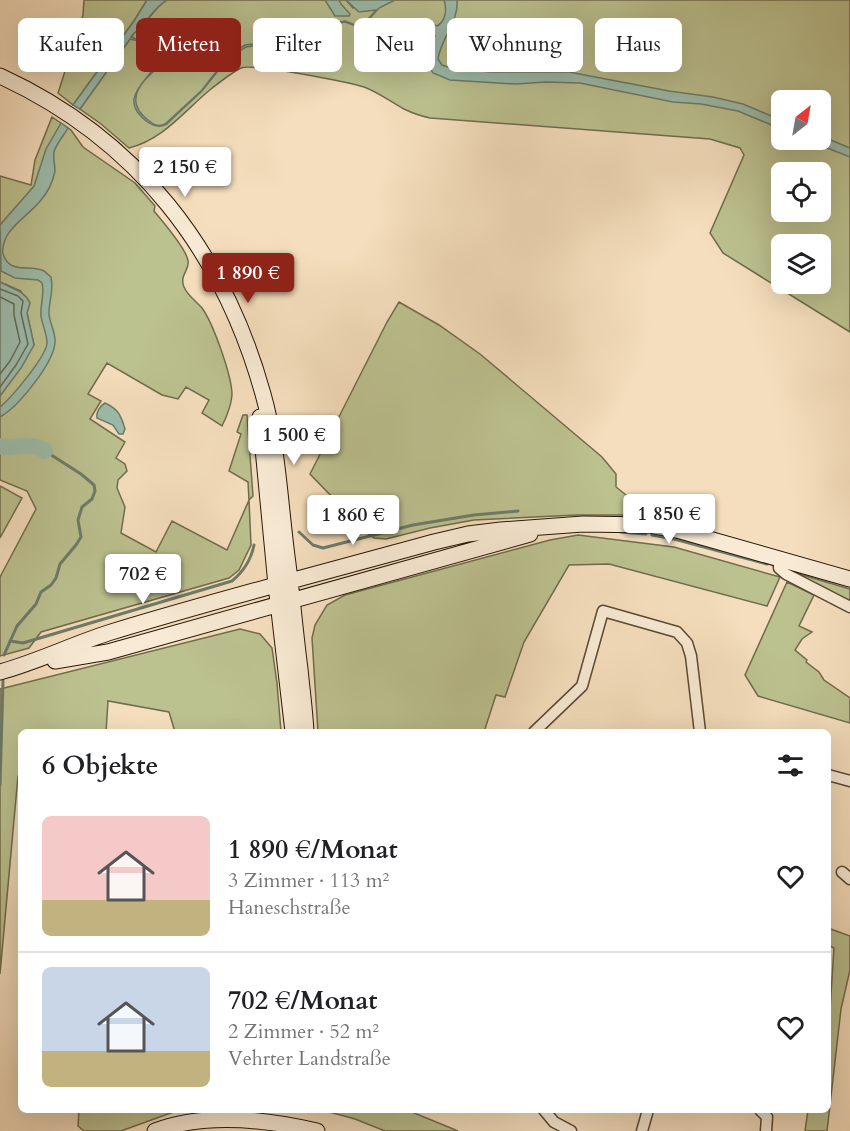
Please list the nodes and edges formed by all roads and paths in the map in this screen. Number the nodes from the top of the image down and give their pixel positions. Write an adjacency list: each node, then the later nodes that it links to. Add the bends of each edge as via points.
1 (0, 76): 5 (main road, via 71,116 111,146 168,203 209,263 233,309 263,395 277,465)
2 (559, 526): 3 (main road, via 649,525); 5 (main road, via 468,534); 6 (main road)
3 (779, 559): 4 (main road); 7 (street, via 779,568 786,574)
4 (850, 579)
5 (283, 583): 6 (main road); 8 (main road, via 104,634)
6 (285, 602): 8 (main road, via 108,652); 10 (main road); 11 (main road)
7 (850, 607)
8 (23, 666): 9 (main road)
9 (0, 672)
10 (293, 729)
11 (306, 729)
12 (537, 729): 13 (street, via 582,686 603,611 677,632 687,643)
13 (700, 729)
14 (831, 776): 15 (street)
15 (850, 781)
16 (546, 1113): 22 (street)
17 (647, 1113): 23 (street)
18 (763, 1113): 24 (street, via 767,1117)
19 (277, 1121): 20 (main road, via 193,1120); 21 (main road)
20 (155, 1131)
21 (317, 1131)
22 (571, 1131)
23 (642, 1131)
24 (766, 1131)

